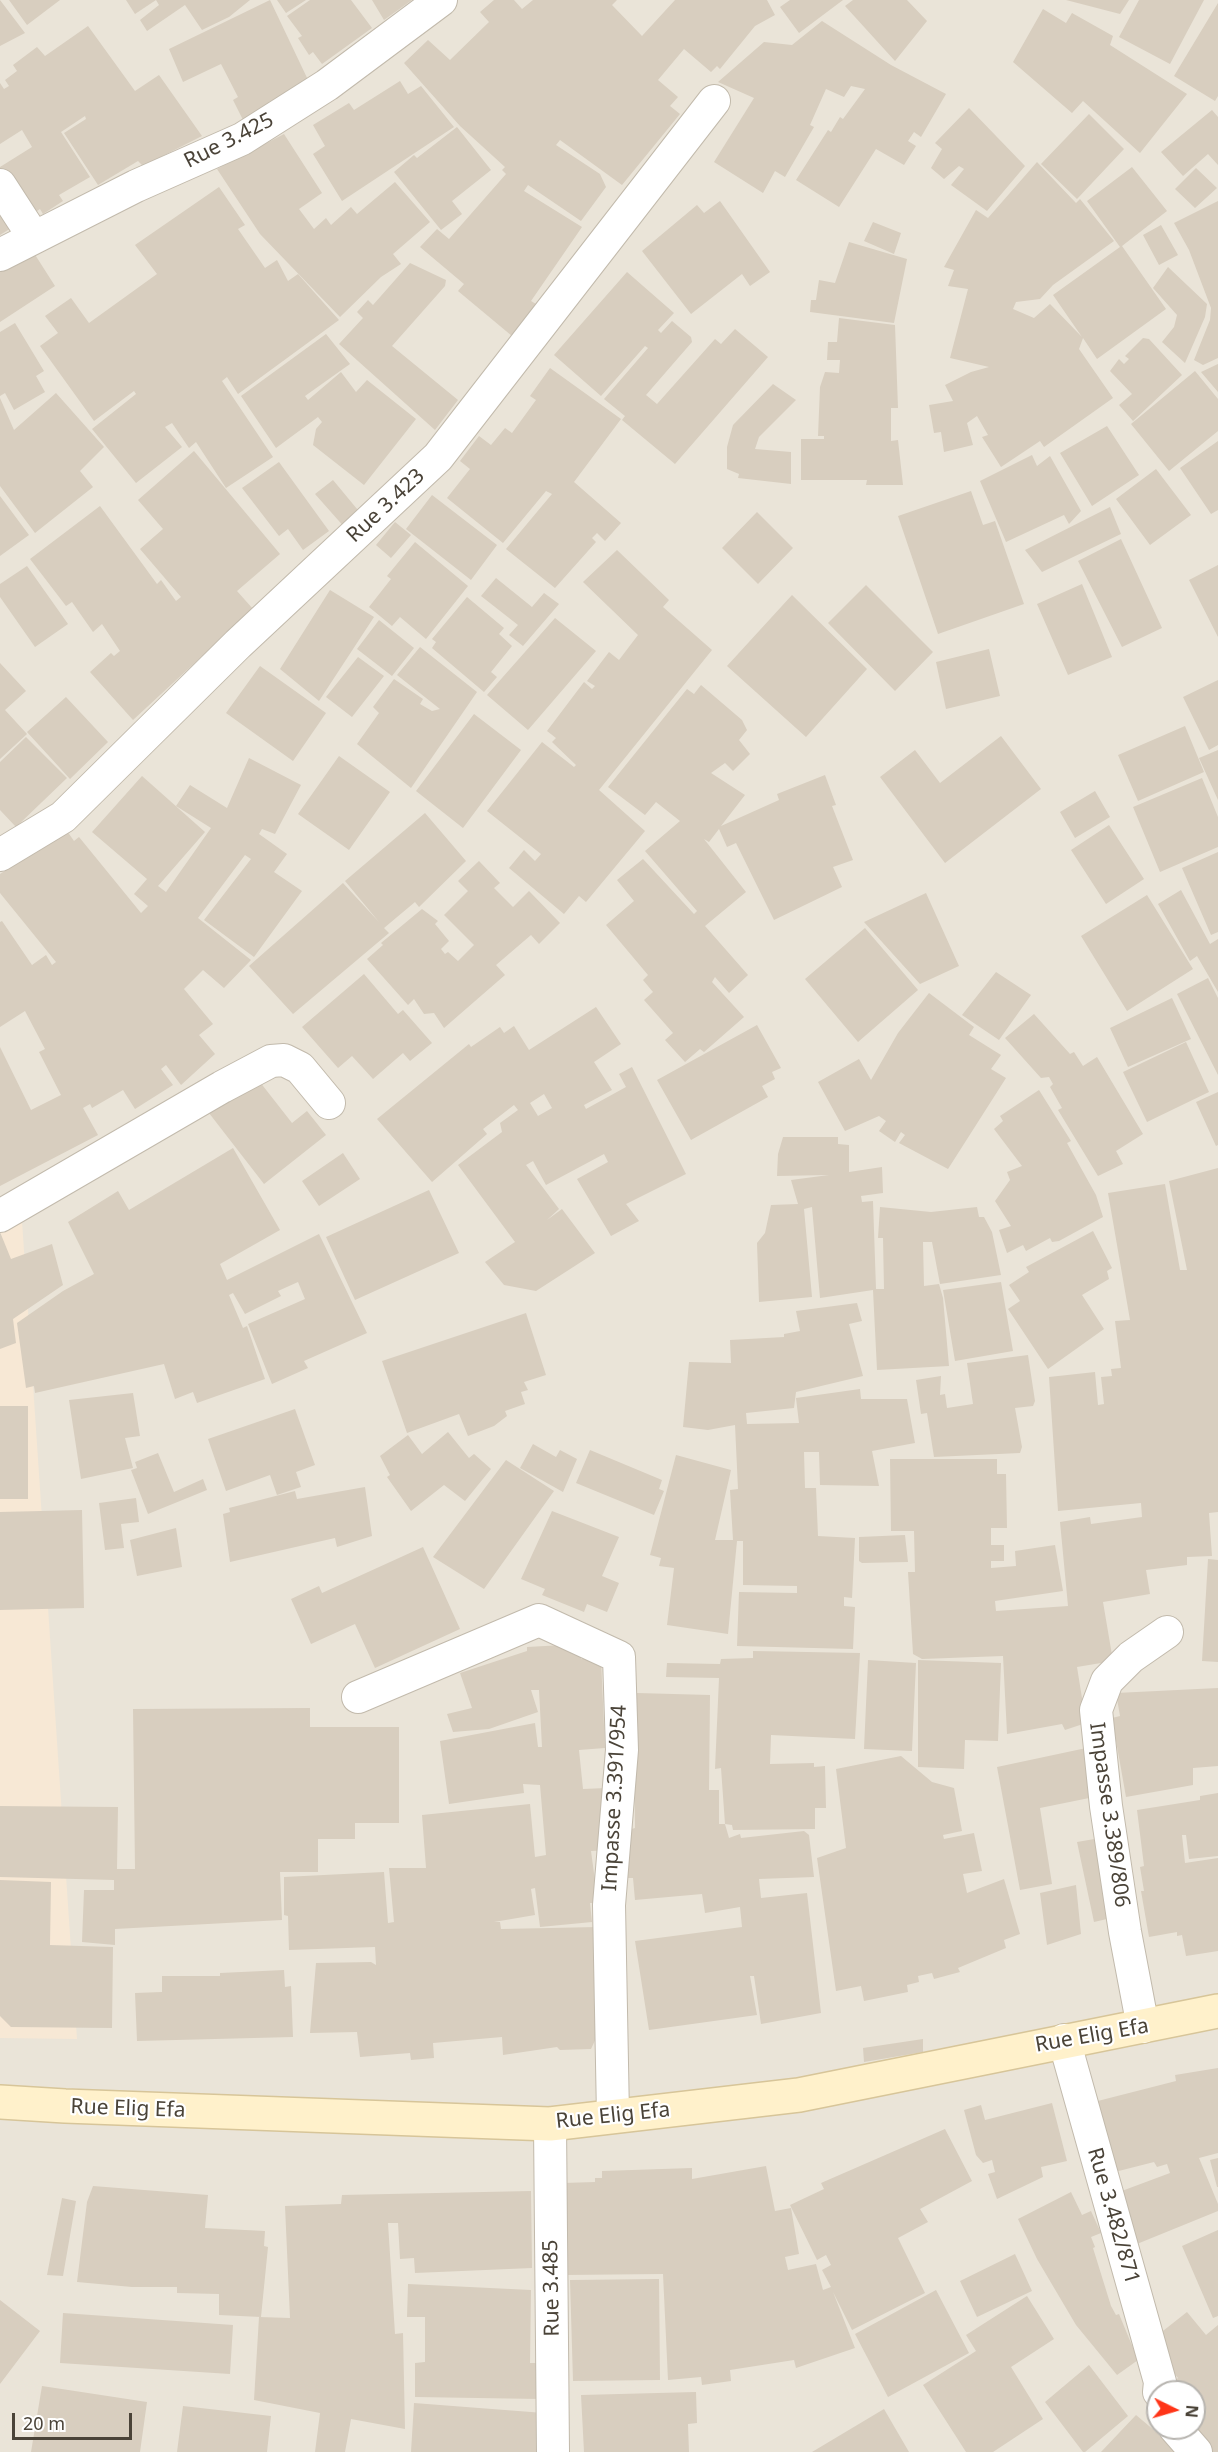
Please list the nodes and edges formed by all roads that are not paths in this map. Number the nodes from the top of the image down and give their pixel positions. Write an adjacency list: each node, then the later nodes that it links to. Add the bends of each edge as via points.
1 (441, 0): 4 (street, Rue 3.425, via 327,85 242,139)
2 (714, 101): 6 (street, Rue 3.423, via 438,457 238,644 63,817)
3 (0, 185): 4 (street)
4 (33, 236): 5 (street, Rue 3.425)
5 (0, 255)
6 (0, 855)
7 (329, 1103): 8 (street, via 300,1068 284,1060 271,1061)
8 (0, 1216)
9 (1167, 1632): 12 (street, Impasse 3.389/806, via 1107,1681 1095,1710 1106,1806)
10 (358, 1697): 15 (street, Impasse 3.391/954, via 540,1620 619,1657 622,1750 609,1905)
11 (1218, 2011): 12 (main road, Rue Elig Efa)
12 (1143, 2027): 13 (main road, Rue Elig Efa)
13 (1064, 2040): 15 (main road, Rue Elig Efa, via 799,2095); 17 (street, Rue 3.482/871)
14 (0, 2102): 16 (main road, Rue Elig Efa)
15 (613, 2116): 16 (main road, Rue Elig Efa)
16 (550, 2124): 19 (street, Rue 3.485)
17 (1159, 2380)
18 (1186, 2440): 20 (street)
19 (553, 2452)
20 (1196, 2452)

